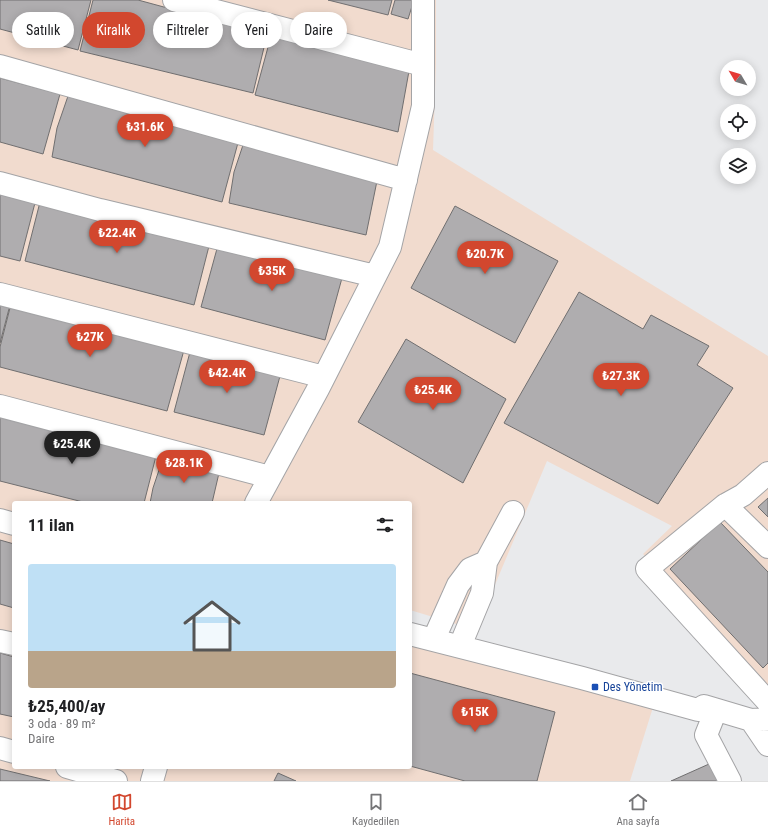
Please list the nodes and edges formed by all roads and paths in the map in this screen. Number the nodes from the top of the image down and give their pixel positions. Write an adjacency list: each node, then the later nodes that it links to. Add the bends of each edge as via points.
1 (174, 0): 3 (street)
2 (423, 0): 3 (street)
3 (423, 65): 5 (street, via 423,106)
4 (0, 66): 5 (street)
5 (406, 180): 7 (street, via 390,247)
6 (0, 183): 7 (street, via 108,212)
7 (375, 276): 9 (street)
8 (0, 294): 9 (street)
9 (324, 377): 12 (street)
10 (0, 406): 12 (street)
11 (768, 473): 14 (street, via 743,495)
12 (270, 477): 13 (street)
13 (257, 501)
14 (725, 505): 18 (street); 26 (street, via 647,569)
15 (513, 512): 19 (street)
16 (0, 520): 17 (street)
17 (12, 523)
18 (768, 547)
19 (486, 562): 22 (street, via 470,569 458,585); 24 (street, via 482,592)
20 (412, 626): 22 (street)
21 (412, 634): 22 (street)
22 (436, 636): 24 (street)
23 (0, 640): 25 (street)
24 (461, 642): 27 (street, via 555,662 634,686 699,696)
25 (12, 643)
26 (768, 702): 28 (street)
27 (710, 708): 28 (street); 36 (street, via 706,735)
28 (759, 720): 29 (street)
29 (768, 745)
30 (0, 748): 31 (street)
31 (12, 751)
32 (74, 769): 34 (street)
33 (155, 769): 35 (street)
34 (116, 781)
35 (152, 781)
36 (730, 781)

